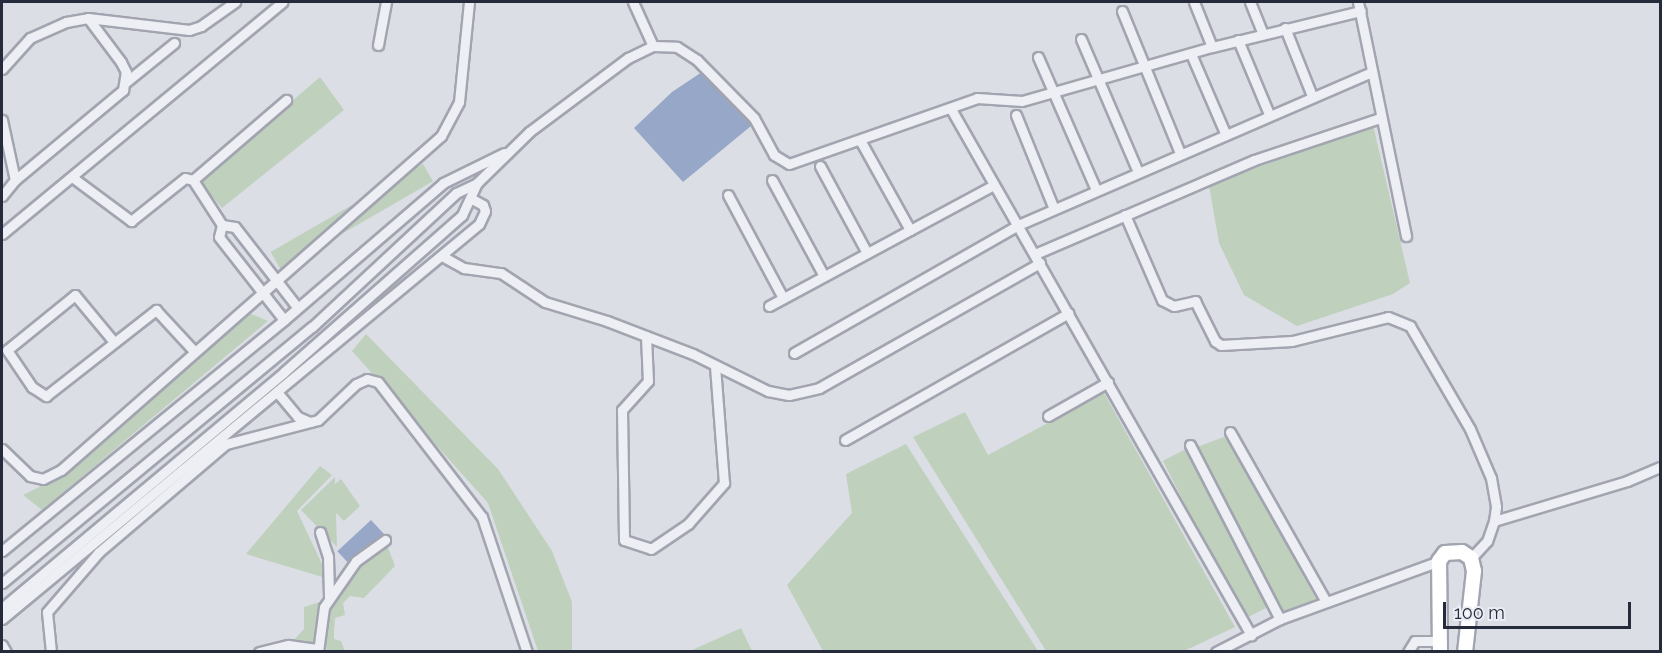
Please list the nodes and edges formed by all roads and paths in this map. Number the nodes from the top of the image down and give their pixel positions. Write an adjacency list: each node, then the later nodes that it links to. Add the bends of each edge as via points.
1 (235, 2): 10 (street, via 189,30)
2 (282, 2): 40 (street)
3 (386, 2): 16 (street)
4 (469, 2): 61 (street, via 459,102 452,121 441,136)
5 (633, 2): 17 (street)
6 (1194, 2): 18 (street)
7 (1250, 2): 12 (street)
8 (1359, 6): 11 (street); 23 (street)
9 (1122, 11): 21 (street)
10 (88, 18): 22 (street, via 37,33 14,51); 25 (street, via 121,62)
11 (1285, 28): 12 (street); 27 (street)
12 (1263, 34): 14 (street)
13 (1081, 39): 24 (street)
14 (1238, 40): 18 (street); 30 (street)
15 (174, 43): 25 (street)
16 (378, 45)
17 (653, 46): 35 (street, via 677,47 697,60 754,118 780,161 789,164); 36 (street, via 628,57)
18 (1212, 46): 19 (street)
19 (1191, 54): 21 (street); 34 (street)
20 (1038, 57): 26 (street)
21 (1148, 68): 24 (street); 37 (street)
22 (2, 69)
23 (1371, 72): 27 (street); 32 (street)
24 (1099, 80): 26 (street); 39 (street)
25 (126, 82): 41 (street, via 118,98)
26 (1055, 92): 29 (street, via 1022,101 978,98); 46 (street)
27 (1312, 96): 30 (street)
28 (286, 100): 42 (street)
29 (951, 109): 35 (street); 45 (street)
30 (1269, 114): 34 (street)
31 (1016, 115): 50 (street)
32 (1380, 118): 51 (street, via 1254,160); 56 (street)
33 (2, 120): 41 (street)
34 (1225, 133): 37 (street)
35 (860, 140): 54 (street)
36 (508, 151): 44 (street); 67 (street, via 443,183)
37 (1180, 153): 39 (street)
38 (820, 166): 57 (street)
39 (1138, 171): 46 (street)
40 (72, 177): 42 (street, via 131,221 185,178); 55 (street)
41 (15, 180): 48 (street)
42 (193, 180): 52 (street)
43 (772, 180): 60 (street)
44 (477, 183): 49 (street); 62 (street, via 456,193)
45 (994, 185): 53 (street); 54 (street)
46 (1095, 190): 50 (street)
47 (728, 195): 65 (street)
48 (2, 196)
49 (472, 199): 58 (street, via 483,205 484,217); 64 (street, via 462,215)
50 (1054, 209): 53 (street)
51 (1125, 215): 59 (street); 84 (street, via 1162,300 1174,306 1195,301 1215,341 1221,345 1292,341 1388,317 1410,326 1482,457 1493,488)
52 (222, 225): 61 (street, via 235,227); 63 (street, via 219,237)
53 (1018, 225): 59 (street); 73 (street)
54 (910, 230): 57 (street)
55 (2, 234)
56 (1406, 236)
57 (867, 253): 60 (street)
58 (442, 256): 70 (street, via 464,268 501,273 545,302); 76 (street)
59 (1037, 258): 68 (street); 74 (street, via 805,393 768,391)
60 (824, 276): 65 (street)
61 (277, 281): 63 (street); 67 (street)
62 (357, 285): 64 (street); 90 (street, via 312,327)
63 (263, 292): 69 (street); 72 (street)
64 (368, 298): 93 (street)
65 (783, 298): 66 (street)
66 (769, 306)
67 (297, 307): 69 (street)
68 (1069, 313): 75 (street); 80 (street)
69 (284, 320): 87 (street)
70 (646, 336): 74 (street); 74 (street, via 648,381 622,410 624,540 651,549 687,524 724,483)
71 (114, 342): 71 (street, via 46,396 32,387 7,350 75,295); 72 (street, via 156,310)
72 (194, 351): 82 (street, via 60,470 43,479 30,476)
73 (794, 353)
74 (715, 365)
75 (1108, 382): 77 (street); 96 (street)
76 (277, 393): 78 (street, via 298,417); 94 (street)
77 (1048, 416)
78 (310, 422): 101 (street, via 226,444 99,552 47,612); 103 (street, via 318,420 356,384 378,382 482,517)
79 (1230, 432): 91 (street)
80 (845, 440)
81 (1190, 446): 95 (street)
82 (2, 449)
83 (1660, 467): 84 (street, via 1627,481)
84 (1494, 521): 88 (street, via 1487,541)
85 (320, 532): 92 (street, via 329,575 330,595)
86 (385, 540): 92 (street, via 356,561)
87 (2, 551)
88 (1471, 558): 89 (street, via 1462,552 1445,553); 106 (street, via 1474,571)
89 (1439, 561): 91 (street); 98 (street)
90 (2, 583)
91 (1326, 602): 95 (street)
92 (324, 607): 99 (street)
93 (2, 608)
94 (2, 619)
95 (1280, 619): 96 (street)
96 (1251, 635): 104 (street)
97 (2, 645): 100 (street)
98 (1440, 646): 105 (street, via 1415,641)
99 (317, 650): 102 (street, via 288,645)
100 (6, 651)
101 (51, 651)
102 (259, 651)
103 (527, 651)
104 (1216, 651)
105 (1408, 651)
106 (1465, 651)

